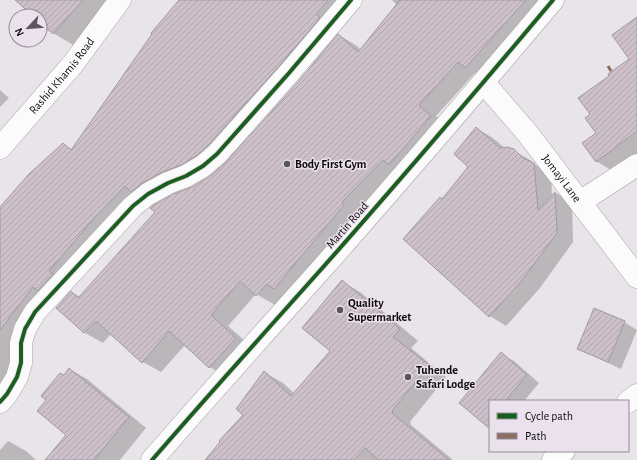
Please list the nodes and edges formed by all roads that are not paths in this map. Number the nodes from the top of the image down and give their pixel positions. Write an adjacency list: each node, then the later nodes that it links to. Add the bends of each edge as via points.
1 (120, 0): 5 (street, Rashid Khamis Road, via 73,64)
2 (351, 0): 11 (street, via 217,154 203,166 148,194 133,206 35,312 25,329 21,343 21,363 17,377)
3 (553, 0): 4 (street, Martin Road)
4 (484, 83): 7 (street, Jomayi Lane, via 528,134); 13 (street, Martin Road)
5 (0, 148)
6 (637, 165): 7 (street)
7 (580, 202): 8 (street, Jomayi Lane)
8 (637, 277)
9 (637, 395): 10 (street)
10 (629, 401)
11 (0, 402)
12 (563, 452): 14 (street)
13 (152, 460)
14 (553, 460)

